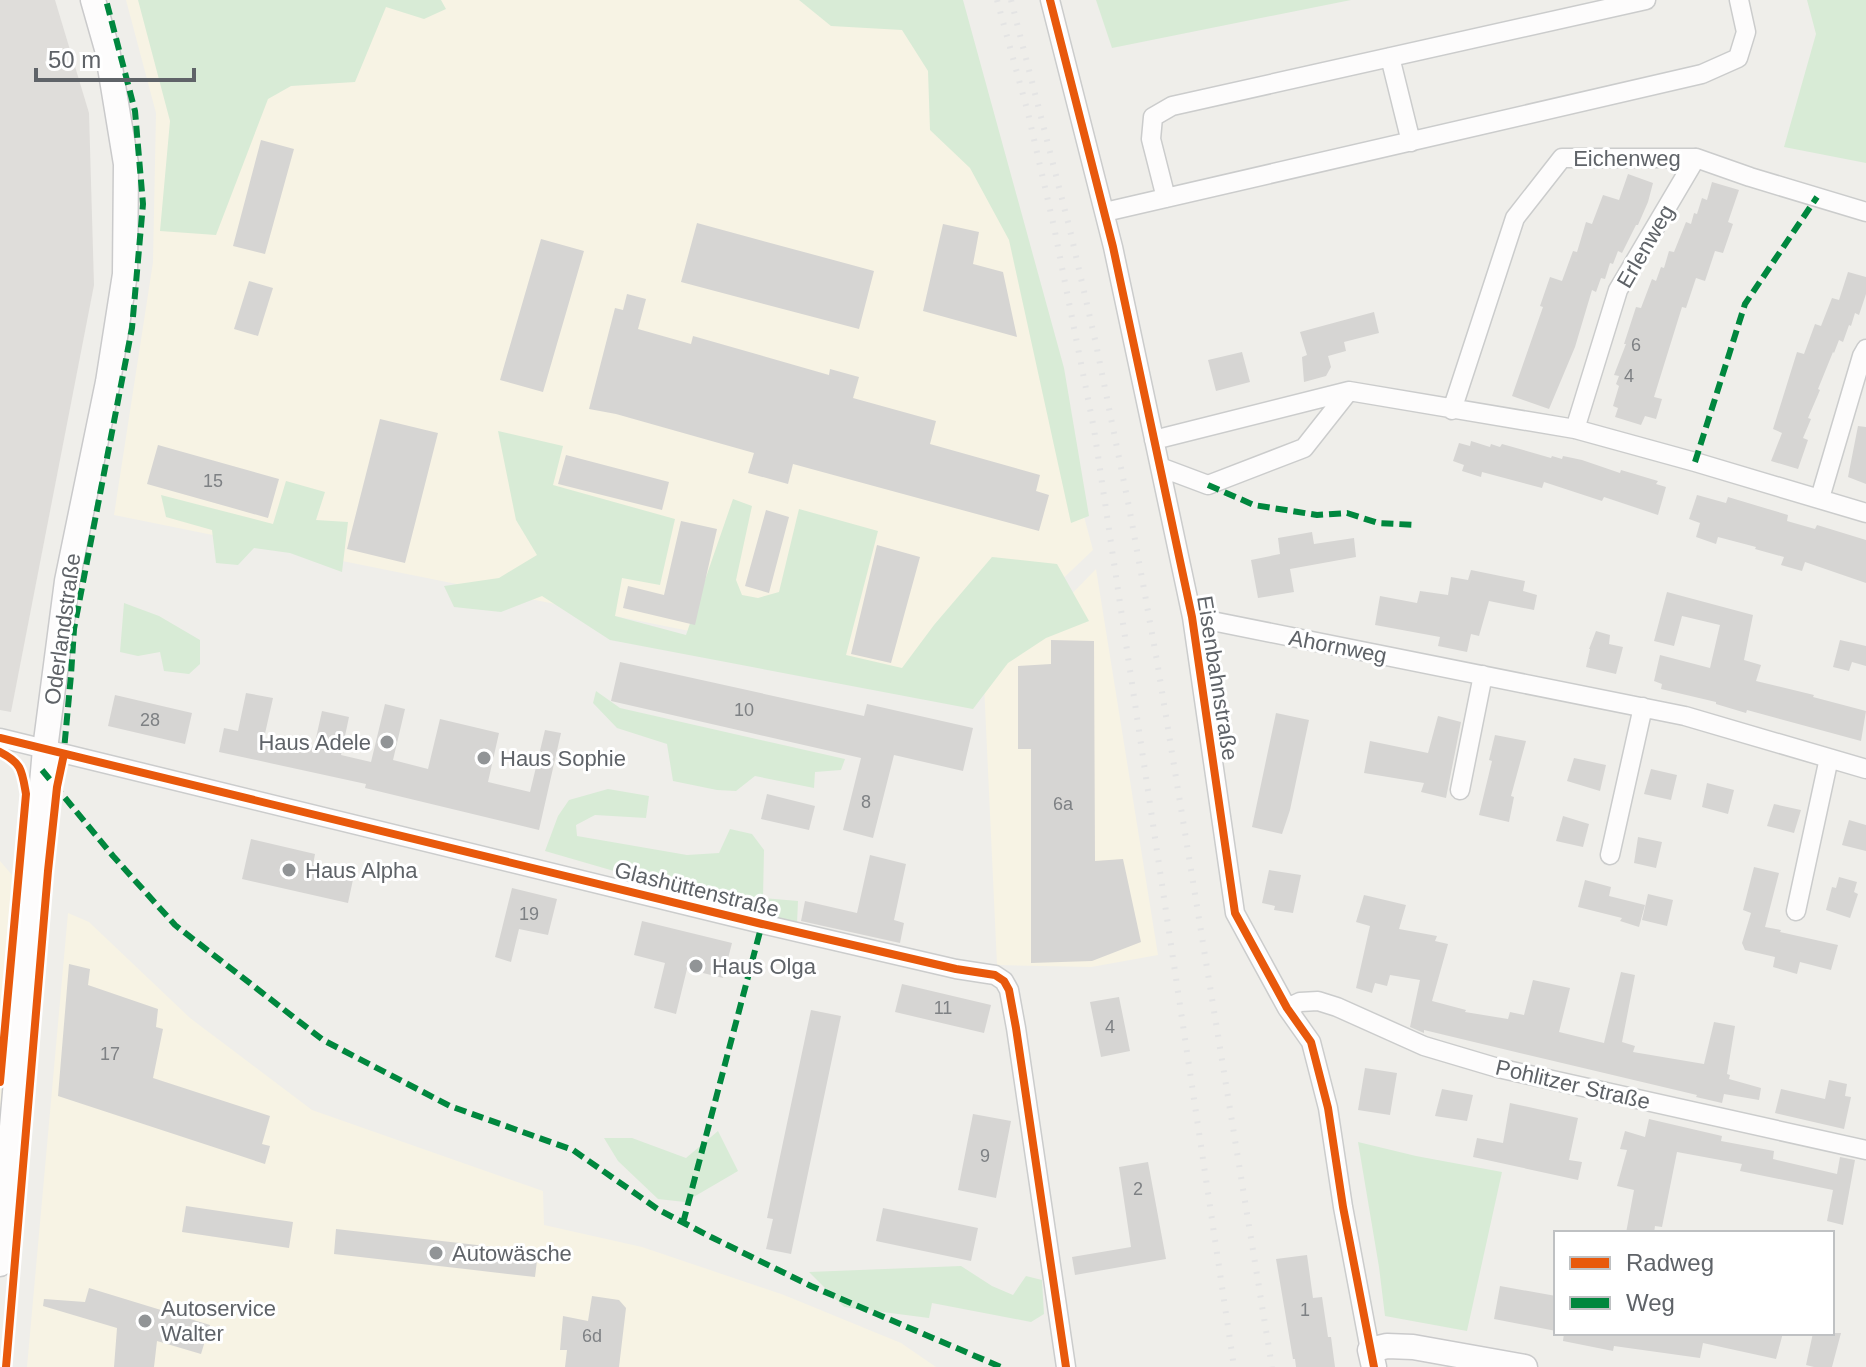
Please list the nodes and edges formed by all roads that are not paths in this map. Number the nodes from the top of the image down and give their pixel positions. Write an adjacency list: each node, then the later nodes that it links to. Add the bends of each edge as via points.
1 (93, 0): 23 (street, Oderlandstraße, via 107,49 126,164 125,274 67,581)
2 (1050, 0): 9 (street, Eisenbahnstraße)
3 (1646, 0): 5 (street)
4 (1739, 0): 6 (street, via 1746,32 1738,58 1702,74)
5 (1390, 57): 6 (street); 8 (street, via 1172,106 1153,117 1151,139)
6 (1411, 142): 8 (street)
7 (1696, 158): 10 (street, Eichenweg); 13 (street, Eichenweg, via 1562,158 1515,218); 14 (street, Erlenweg, via 1618,290)
8 (1166, 198): 9 (street)
9 (1105, 212): 15 (street, Eisenbahnstraße)
10 (1866, 212)
11 (1866, 349): 17 (street)
12 (1349, 391): 13 (street); 15 (street); 16 (street, via 1304,448 1208,485)
13 (1452, 410): 14 (street)
14 (1575, 429): 17 (street)
15 (1154, 440): 16 (street, Eisenbahnstraße)
16 (1160, 467): 19 (street, Eisenbahnstraße)
17 (1820, 498): 18 (street)
18 (1866, 513)
19 (1192, 617): 20 (street, Ahornweg); 29 (street, Eisenbahnstraße, via 1235,913)
20 (1483, 675): 21 (street, Ahornweg); 26 (street)
21 (1643, 707): 24 (street, Ahornweg); 27 (street)
22 (0, 738): 23 (street, Glashüttenstraße)
23 (45, 749): 31 (street, Oderlandstraße); 33 (street, Glashüttenstraße, via 995,975 1009,990 1016,1028)
24 (1829, 758): 25 (street, Ahornweg); 28 (street)
25 (1866, 769)
26 (1460, 790)
27 (1610, 855)
28 (1796, 911)
29 (1287, 1008): 30 (street, Pohlitzer Straße, via 1318,1001 1424,1046 1498,1068); 32 (street, Eisenbahnstraße, via 1311,1042 1328,1108)
30 (1866, 1150)
31 (0, 1264)
32 (1372, 1358): 34 (street, via 1387,1346 1413,1347)
33 (1066, 1367)
34 (1525, 1367)

